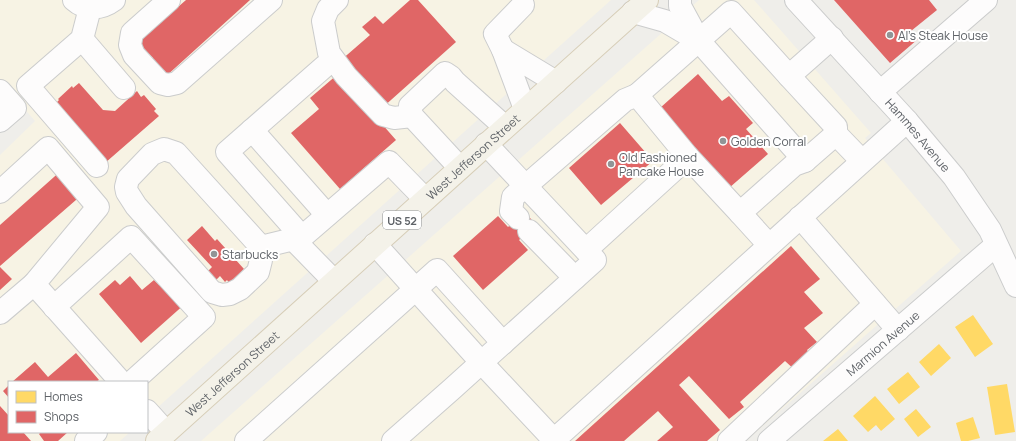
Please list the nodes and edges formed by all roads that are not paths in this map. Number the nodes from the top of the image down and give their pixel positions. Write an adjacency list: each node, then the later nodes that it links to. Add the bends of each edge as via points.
1 (114, 0): 8 (street, via 100,8)
2 (168, 0): 3 (street, via 132,33 130,45 134,55 160,83 168,85 177,83)
3 (270, 0)
4 (338, 0): 23 (street, via 328,10 323,21 329,52 346,76 383,115 394,118)
5 (680, 0): 13 (street, via 680,6)
6 (799, 1): 12 (street, Hammes Avenue)
7 (523, 2): 14 (street, via 495,34)
8 (82, 4): 11 (street)
9 (973, 4): 20 (street)
10 (640, 6): 13 (street); 17 (main road, West Jefferson Street / US 52)
11 (82, 38): 18 (street); 33 (street, via 28,86)
12 (832, 38): 16 (street); 20 (street, Hammes Avenue)
13 (699, 40): 16 (street, via 731,12); 21 (street); 31 (street)
14 (503, 50): 17 (street); 22 (street)
15 (324, 66): 27 (street)
16 (789, 76): 28 (street, via 836,127)
17 (556, 82): 22 (main road, West Jefferson Street / US 52)
18 (124, 88)
19 (0, 91): 24 (street, via 15,108)
20 (880, 92): 25 (street, Hammes Avenue)
21 (637, 95): 30 (street); 35 (street, via 625,100)
22 (525, 109): 26 (main road, West Jefferson Street / US 52)
23 (412, 116): 26 (street, via 410,106 445,73); 34 (street)
24 (0, 121)
25 (907, 121): 32 (street); 43 (street, Hammes Avenue, via 954,177 990,230)
26 (505, 127): 29 (main road, West Jefferson Street / US 52)
27 (252, 130): 39 (street); 41 (street, via 227,152)
28 (836, 134): 31 (street); 32 (street)
29 (486, 144): 34 (main road, West Jefferson Street / US 52); 35 (street)
30 (688, 157): 38 (street); 46 (street)
31 (804, 161): 38 (street, via 794,165)
32 (862, 162): 40 (street)
33 (97, 166)
34 (460, 168): 37 (main road, West Jefferson Street / US 52)
35 (526, 186): 46 (street); 47 (street, via 514,197 511,211)
36 (0, 192): 49 (street, via 48,148 98,207)
37 (425, 200): 39 (street, via 389,162); 42 (main road, West Jefferson Street / US 52)
38 (740, 213): 44 (street)
39 (327, 215): 41 (street)
40 (800, 217): 44 (street); 52 (street)
41 (297, 238): 45 (street); 48 (street)
42 (375, 244): 48 (main road, West Jefferson Street / US 52); 51 (street)
43 (996, 244): 50 (street, Hammes Avenue); 55 (street, Marmion Avenue)
44 (769, 245): 66 (street)
45 (260, 247): 45 (street, via 176,153 164,149 152,154 128,179 127,192 136,206 212,292 222,295 240,289 258,272 261,260)
46 (586, 250): 47 (street, via 595,260)
47 (574, 278): 56 (street)
48 (334, 281): 62 (main road, West Jefferson Street / US 52)
49 (34, 284): 53 (street); 54 (street)
50 (1016, 286)
51 (416, 289): 56 (street, via 437,270); 57 (street); 64 (street)
52 (875, 304): 55 (street); 67 (street)
53 (54, 307): 58 (street); 59 (street, via 131,236 204,316)
54 (0, 314)
55 (898, 330): 68 (street, Marmion Avenue)
56 (503, 343): 57 (street)
57 (481, 362): 65 (street); 66 (street)
58 (120, 381)
59 (133, 381)
60 (148, 413): 62 (street)
61 (95, 433): 63 (street)
62 (162, 437)
63 (86, 441)
64 (246, 441)
65 (393, 441)
66 (553, 441)
67 (729, 441)
68 (770, 441)

